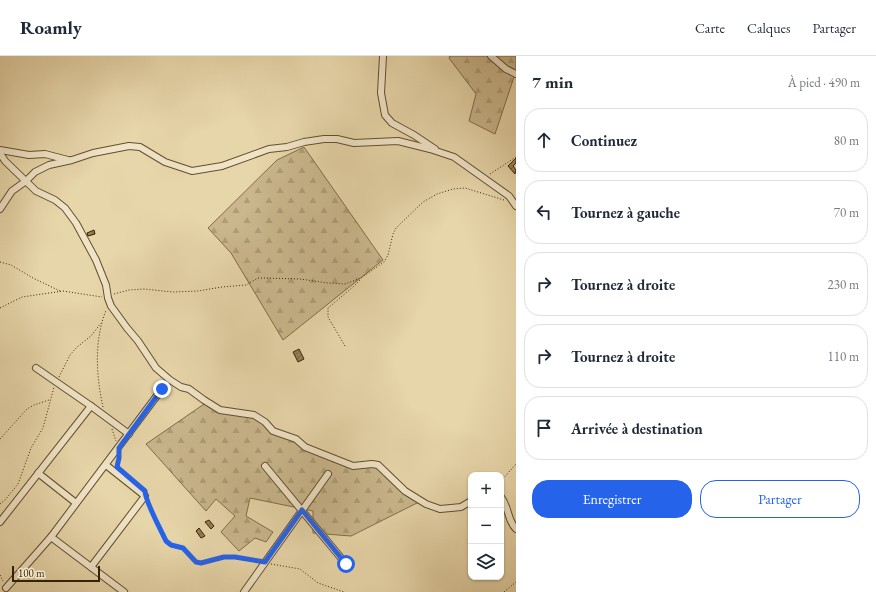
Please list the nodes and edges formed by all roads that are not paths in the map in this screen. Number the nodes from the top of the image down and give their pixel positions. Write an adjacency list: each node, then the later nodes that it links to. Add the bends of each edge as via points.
1 (383, 56): 5 (street, via 381,93 385,115 392,123)
2 (490, 56): 3 (street)
3 (516, 74)
4 (0, 150): 7 (street, via 29,155 45,154)
5 (440, 152): 7 (street, via 398,141 354,143 324,139 269,149 222,166 192,171 165,162 140,147 129,146); 9 (street, via 454,157 484,178 509,196)
6 (0, 154): 8 (street)
7 (70, 160): 8 (street, via 49,165 35,172)
8 (26, 181): 10 (street, via 12,191); 19 (street, via 36,191 66,208 96,260 111,306 160,373 181,387 190,389 220,410 254,415 274,431 296,439 305,447 353,466 378,465 405,491 426,504 440,509)
9 (516, 206)
10 (0, 209)
11 (36, 368): 13 (street)
12 (162, 389): 14 (street)
13 (90, 406): 14 (street); 17 (street)
14 (129, 434): 15 (street)
15 (106, 465): 21 (street); 27 (street, via 145,496)
16 (265, 466): 22 (street)
17 (38, 473): 21 (street); 23 (street)
18 (328, 474): 22 (street)
19 (468, 502)
20 (504, 502): 24 (street, via 510,521)
21 (76, 503): 25 (street)
22 (302, 510): 26 (street); 30 (street)
23 (0, 522)
24 (516, 529)
25 (51, 537): 27 (street); 28 (street)
26 (346, 564)
27 (92, 567): 29 (street)
28 (6, 588)
29 (124, 592)
30 (244, 592)

